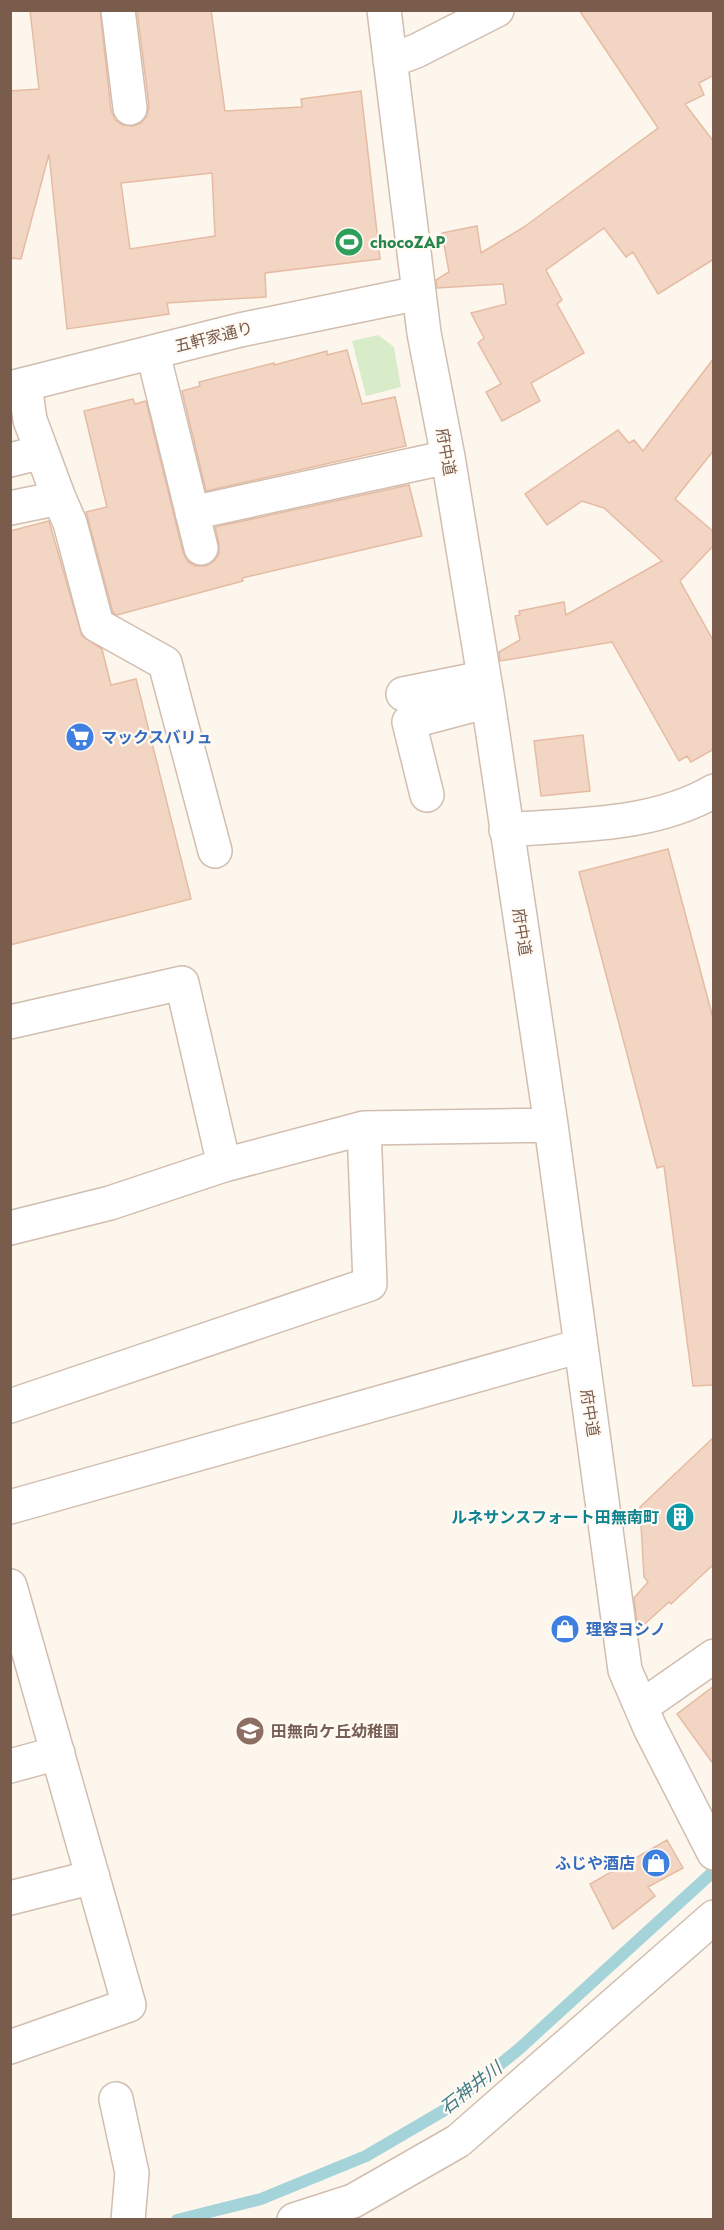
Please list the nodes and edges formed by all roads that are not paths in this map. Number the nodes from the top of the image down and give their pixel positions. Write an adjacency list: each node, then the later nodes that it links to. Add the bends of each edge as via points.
1 (118, 10): 5 (street)
2 (384, 10): 4 (street, 府中道)
3 (497, 10): 4 (street)
4 (390, 61): 6 (street, 府中道)
5 (130, 108)
6 (419, 293): 7 (street, 五軒家通り, via 240,330); 10 (street, 府中道)
7 (153, 353): 8 (street, 五軒家通り); 14 (street)
8 (18, 387): 9 (street)
9 (42, 452): 11 (street); 12 (street)
10 (447, 457): 14 (street); 16 (street, 府中道)
11 (10, 460)
12 (59, 498): 13 (street); 20 (street, via 70,523 97,625 165,663)
13 (10, 508)
14 (192, 513): 15 (street)
15 (201, 548)
16 (485, 690): 18 (street, via 404,699); 19 (street, 府中道)
17 (714, 791): 19 (street, via 640,819)
18 (427, 795)
19 (506, 830): 22 (street, 府中道)
20 (215, 851)
21 (10, 1022): 24 (street, via 182,983)
22 (551, 1125): 23 (street); 26 (street, 府中道)
23 (364, 1128): 24 (street); 27 (street, via 370,1284)
24 (224, 1165): 25 (street, via 110,1203)
25 (10, 1228)
26 (580, 1346): 28 (street); 32 (street, 府中道, via 626,1670)
27 (10, 1406)
28 (10, 1507)
29 (10, 1586): 30 (street)
30 (15, 1619): 33 (street)
31 (714, 1656): 32 (street)
32 (641, 1707): 35 (street, 府中道)
33 (58, 1753): 34 (street); 36 (street)
34 (10, 1766)
35 (709, 1846)
36 (93, 1878): 37 (street); 39 (street, via 129,2006)
37 (10, 1898)
38 (714, 1917): 41 (street, via 458,2142)
39 (10, 2047)
40 (116, 2099): 42 (street, via 132,2173)
41 (358, 2210): 43 (street)
42 (128, 2214)
43 (294, 2220)

